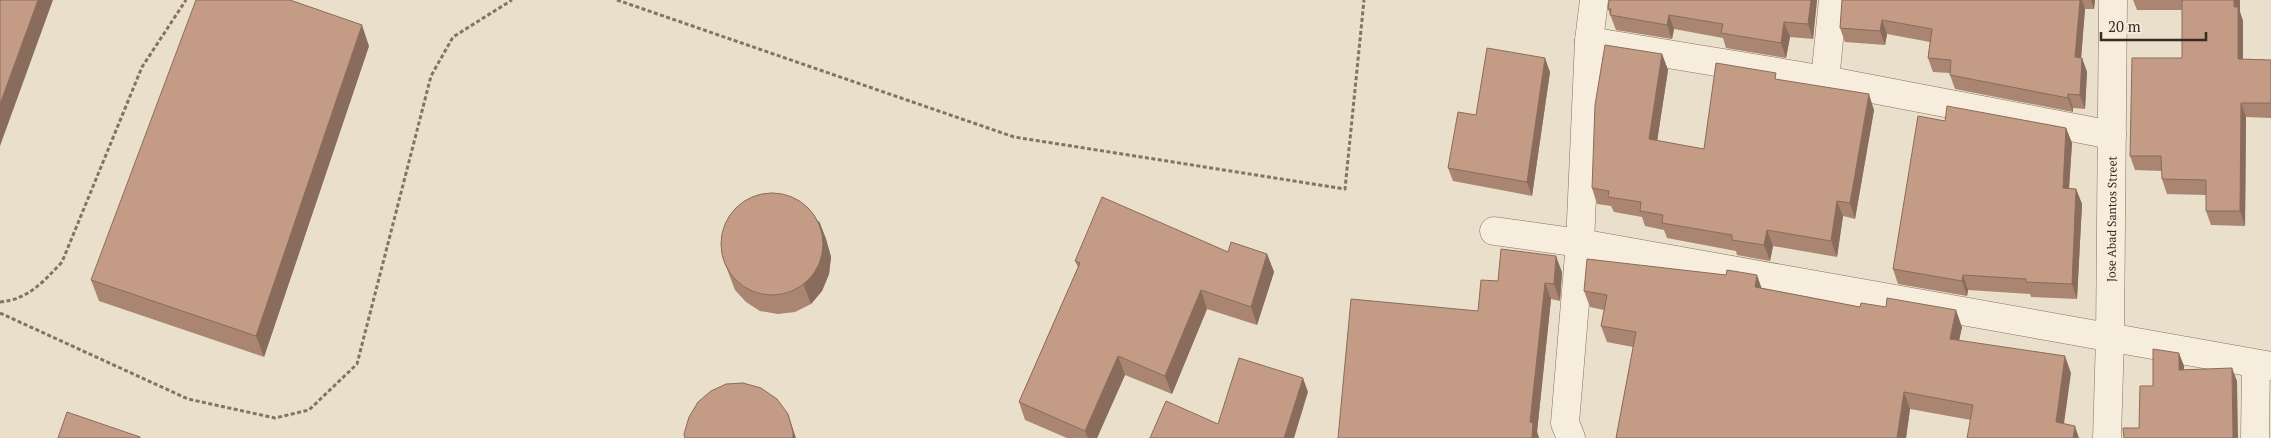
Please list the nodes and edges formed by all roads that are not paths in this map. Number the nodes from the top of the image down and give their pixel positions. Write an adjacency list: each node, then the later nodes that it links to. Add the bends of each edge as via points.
1 (1594, 0): 4 (street)
2 (1833, 0): 5 (street)
3 (2113, 0): 6 (street, Jose Abad Santos Street)
4 (1589, 42): 5 (street); 8 (street)
5 (1824, 80): 6 (street)
6 (2112, 134): 9 (street, Jose Abad Santos Street)
7 (1494, 231): 8 (street)
8 (1580, 243): 9 (street); 11 (street, via 1565,423)
9 (2110, 338): 10 (street); 12 (street, Jose Abad Santos Street)
10 (2263, 365): 13 (street)
11 (1571, 438)
12 (2107, 438)
13 (2255, 438)

